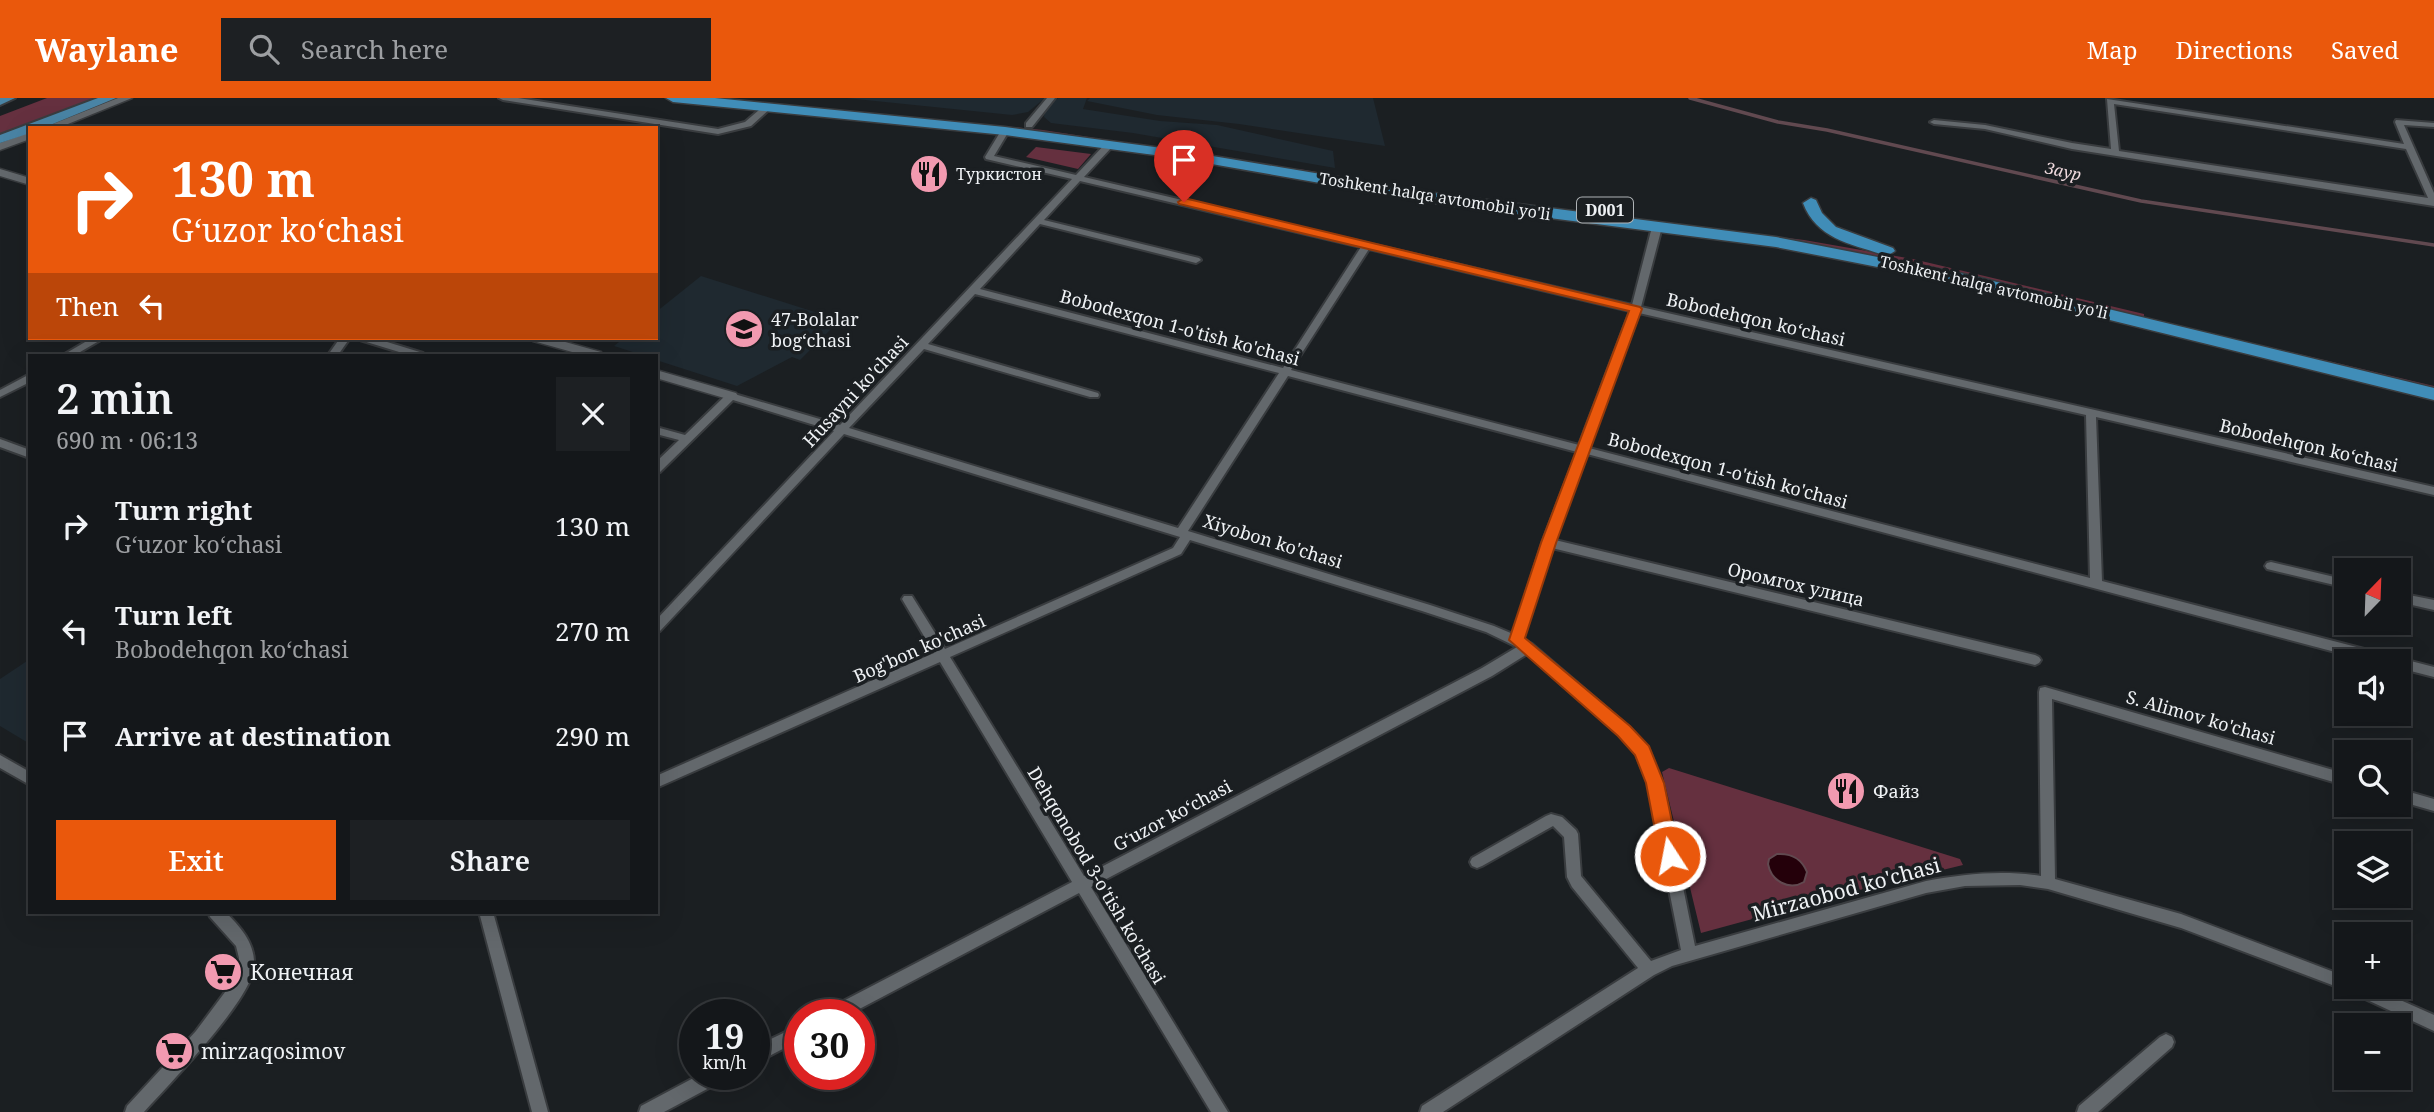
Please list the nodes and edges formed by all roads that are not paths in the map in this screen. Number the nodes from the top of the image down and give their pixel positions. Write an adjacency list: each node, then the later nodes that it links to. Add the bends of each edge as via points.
1 (9, 98): 8 (main road)
2 (110, 98): 10 (main road)
3 (127, 98): 16 (street)
4 (503, 98): 7 (street)
5 (673, 98): 9 (highway, Toshkent halqa avtomobil yo'li / D001)
6 (1051, 98): 12 (street)
7 (519, 100): 9 (street, via 718,132 748,124)
8 (0, 101)
9 (770, 102): 12 (highway, Toshkent halqa avtomobil yo'li / D001); 18 (highway, Toshkent halqa avtomobil yo'li / D001)
10 (89, 106): 14 (main road); 15 (main road)
11 (1934, 122): 24 (street)
12 (1029, 125): 26 (highway, Toshkent halqa avtomobil yo'li / D001)
13 (2434, 125): 23 (street, via 2399,122)
14 (36, 126)
15 (52, 126)
16 (53, 126)
17 (28, 129): 20 (main road)
18 (1005, 131): 21 (highway, Toshkent halqa avtomobil yo'li / D001); 25 (street)
19 (28, 136): 22 (street)
20 (0, 139)
21 (1110, 145): 26 (highway, Toshkent halqa avtomobil yo'li / D001); 28 (street, Husayni ko'chasi)
22 (0, 147)
23 (2410, 147): 24 (street, via 2110,102); 31 (street)
24 (2115, 152): 31 (street)
25 (989, 157): 28 (street, Bobodehqon koʻchasi)
26 (1285, 167): 33 (highway, Toshkent halqa avtomobil yo'li / D001, via 1428,198); 35 (highway, Toshkent halqa avtomobil yo'li / D001, via 1785,233)
27 (0, 172): 29 (street)
28 (1079, 177): 32 (street, Husayni ko'chasi); 34 (street, Bobodehqon koʻchasi)
29 (28, 181)
30 (1811, 203): 35 (highway, via 1818,220 1829,228)
31 (2434, 203)
32 (1038, 221): 36 (street); 37 (street, Husayni ko'chasi)
33 (1657, 227): 38 (street); 39 (highway, Toshkent halqa avtomobil yo'li / D001, via 1900,264)
34 (1367, 245): 38 (street, Bobodehqon koʻchasi); 47 (street, Bog'bon ko'chasi)
35 (1889, 251): 39 (highway, Toshkent halqa avtomobil yo'li / D001)
36 (1196, 260)
37 (973, 290): 43 (street, Husayni ko'chasi); 47 (street, Bobodexqon 1-o'tish ko'chasi)
38 (1636, 309): 55 (street, Bobodehqon koʻchasi); 60 (street)
39 (2164, 320): 50 (highway, Toshkent halqa avtomobil yo'li / D001); 52 (highway, Toshkent halqa avtomobil yo'li / D001)
40 (96, 340): 44 (street)
41 (370, 340): 45 (street)
42 (545, 340): 46 (street)
43 (922, 345): 53 (street); 57 (street, Husayni ko'chasi)
44 (75, 354)
45 (416, 354)
46 (593, 354)
47 (1284, 373): 60 (street, Bobodexqon 1-o'tish ko'chasi); 64 (street, Bog'bon ko'chasi)
48 (658, 375): 54 (street, Xiyobon ko'chasi)
49 (28, 378): 51 (street)
50 (2434, 381)
51 (0, 394)
52 (2434, 394)
53 (1094, 395)
54 (731, 397): 57 (street, Xiyobon ko'chasi); 58 (street)
55 (2091, 414): 63 (street, Bobodehqon koʻchasi); 68 (street)
56 (658, 431): 58 (street)
57 (842, 431): 64 (street, Xiyobon ko'chasi); 72 (street, Husayni ko'chasi)
58 (687, 439): 62 (street)
59 (0, 443): 61 (street)
60 (1583, 450): 65 (street); 68 (street, Bobodexqon 1-o'tish ko'chasi)
61 (28, 453)
62 (658, 467)
63 (2434, 491)
64 (1184, 534): 73 (street, Xiyobon ko'chasi, via 1426,608); 75 (street, Bog'bon ko'chasi, via 1177,551)
65 (1548, 543): 73 (street); 76 (street, Оромгох улица)
66 (2271, 566): 67 (street)
67 (2334, 581)
68 (2096, 583): 74 (street, Bobodexqon 1-o'tish ko'chasi)
69 (908, 599): 75 (street, Dehqonobod 3-o'tish ko'chasi)
70 (2412, 600): 71 (street)
71 (2434, 605)
72 (658, 626)
73 (1523, 644): 87 (street, Gʻuzor koʻchasi, via 1487,672); 91 (street, Xiyobon ko'chasi, via 1642,751 1655,783)
74 (2347, 649)
75 (942, 657): 82 (street, Bog'bon ko'chasi); 87 (street, Dehqonobod 3-o'tish ko'chasi)
76 (2035, 660)
77 (2411, 666): 78 (street, Bobodexqon 1-o'tish ko'chasi)
78 (2434, 672)
79 (0, 761): 81 (street)
80 (2334, 776): 86 (street, S. Alimov ko'chasi, via 2045,692)
81 (28, 778)
82 (658, 781)
83 (2411, 798): 84 (street)
84 (2434, 805)
85 (1477, 862): 92 (street, via 1551,820 1557,821 1571,834 1577,882)
86 (2048, 883): 91 (street, Mirzaobod ko'chasi, via 1992,879 1926,887); 93 (street, Mirzaobod ko'chasi, via 2181,921)
87 (1080, 885): 94 (street, Gʻuzor koʻchasi); 102 (street, Dehqonobod 3-o'tish ko'chasi)
88 (217, 914): 90 (street)
89 (487, 914): 100 (street)
90 (239, 935): 99 (street, via 247,960 237,990)
91 (1689, 953): 92 (street, Mirzaobod ko'chasi)
92 (1648, 970): 103 (street, Mirzaobod ko'chasi)
93 (2334, 979)
94 (863, 999)
95 (2381, 999): 96 (street)
96 (2434, 1023)
97 (2166, 1042): 104 (street)
98 (688, 1090): 101 (street)
99 (134, 1112)
100 (540, 1112)
101 (646, 1112)
102 (1220, 1112)
103 (1428, 1112)
104 (2085, 1112)

